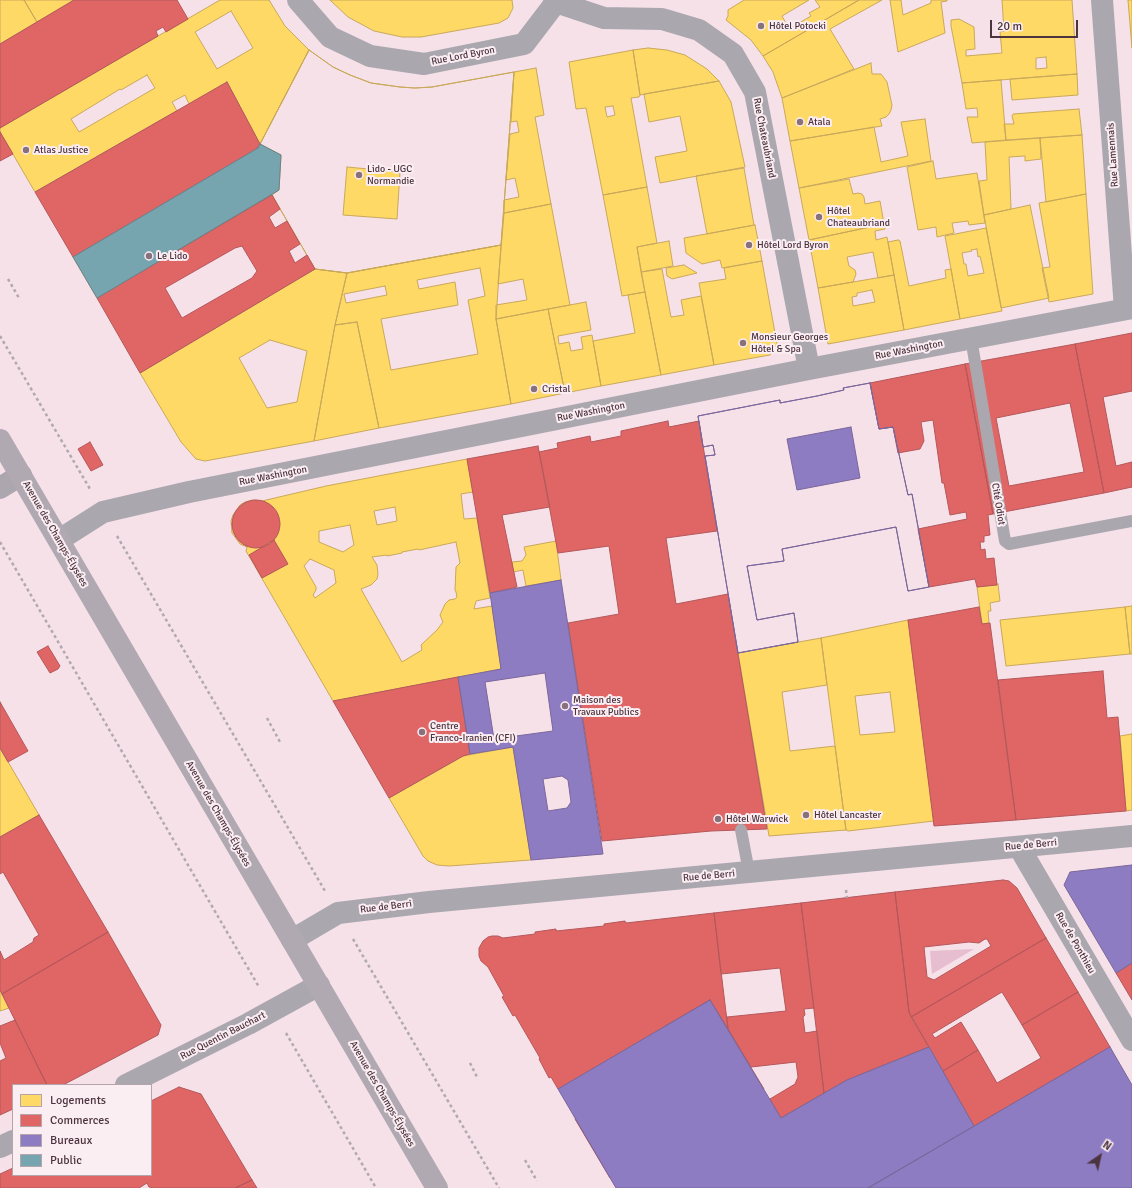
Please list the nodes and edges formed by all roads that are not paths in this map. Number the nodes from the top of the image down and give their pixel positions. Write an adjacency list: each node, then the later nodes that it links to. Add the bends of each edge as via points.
1 (298, 0): 3 (street, Rue Lord Byron, via 330,37 370,56 424,64 524,44)
2 (1102, 0): 4 (street, Rue Lamennais)
3 (555, 1): 6 (street, Rue Chateaubriand, via 604,18 662,20 699,30 733,54 755,92)
4 (1128, 309): 5 (street, Rue Washington)
5 (971, 338): 6 (street, Rue Washington); 10 (lane, Cité Odiot, via 1006,542 1009,544)
6 (809, 369): 11 (street, Rue Washington, via 189,492 103,512)
7 (0, 440): 8 (main road, Avenue des Champs-Élysées)
8 (21, 475): 9 (street); 11 (main road, Avenue des Champs-Élysées)
9 (0, 488)
10 (1132, 521)
11 (59, 540): 16 (main road, Avenue des Champs-Élysées)
12 (741, 830): 15 (lane)
13 (1132, 836): 14 (street, Rue de Berri)
14 (1019, 847): 15 (street, Rue de Berri); 18 (street, Rue de Ponthieu)
15 (749, 872): 16 (street, Rue de Berri, via 429,902 338,914)
16 (292, 940): 17 (main road, Avenue des Champs-Élysées)
17 (319, 985): 19 (street, Rue Quentin Bauchart); 22 (main road, Avenue des Champs-Élysées)
18 (1132, 1040)
19 (128, 1084)
20 (12, 1141): 21 (street)
21 (0, 1147)
22 (437, 1188)

